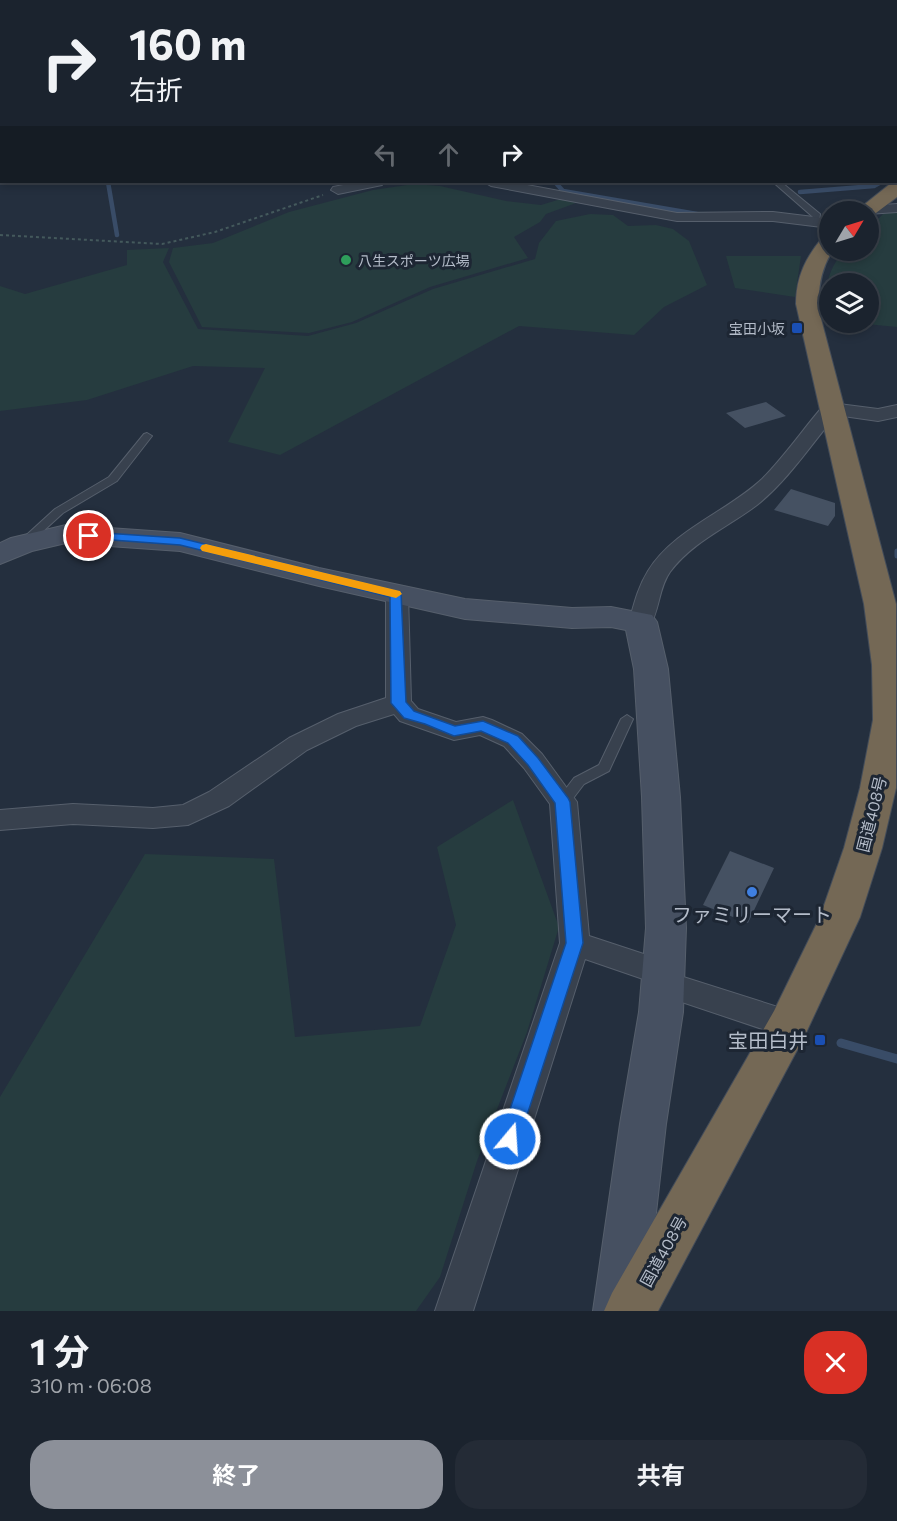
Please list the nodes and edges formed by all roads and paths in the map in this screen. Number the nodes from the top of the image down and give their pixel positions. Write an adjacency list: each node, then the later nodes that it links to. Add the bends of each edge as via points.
1 (372, 183): 5 (street)
2 (496, 183): 10 (street, via 677,217 786,216)
3 (778, 183): 9 (lane)
4 (897, 188): 6 (highway)
5 (338, 190): 11 (path, via 216,232 162,244)
6 (879, 202)
7 (897, 208): 8 (street)
8 (879, 210)
9 (819, 219)
10 (819, 226)
11 (0, 235)
12 (819, 250): 13 (highway, 国道408号, via 805,295)
13 (831, 409): 14 (street, via 878,415); 18 (street, via 769,483 744,505 685,543 658,569 644,598); 25 (highway, 国道408号, via 886,632 890,720 866,838 840,917)
14 (897, 411)
15 (147, 436): 16 (lane, via 113,478 59,511)
16 (11, 550): 17 (street, via 66,534 180,542)
17 (397, 594): 18 (street, via 465,609); 19 (street)
18 (641, 622): 24 (street, via 651,669 661,797 666,928)
19 (399, 703): 21 (street, via 409,715 454,731 483,726 513,740); 22 (street, via 347,720 298,744 219,799 188,815 153,818 73,813)
20 (627, 719): 21 (lane, via 604,768 579,782)
21 (563, 802): 23 (street)
22 (0, 820)
23 (574, 943): 24 (street); 26 (street)
24 (663, 978): 25 (street); 27 (street)
25 (789, 1024): 28 (highway, 国道408号)
26 (454, 1311)
27 (619, 1311)
28 (630, 1311)

